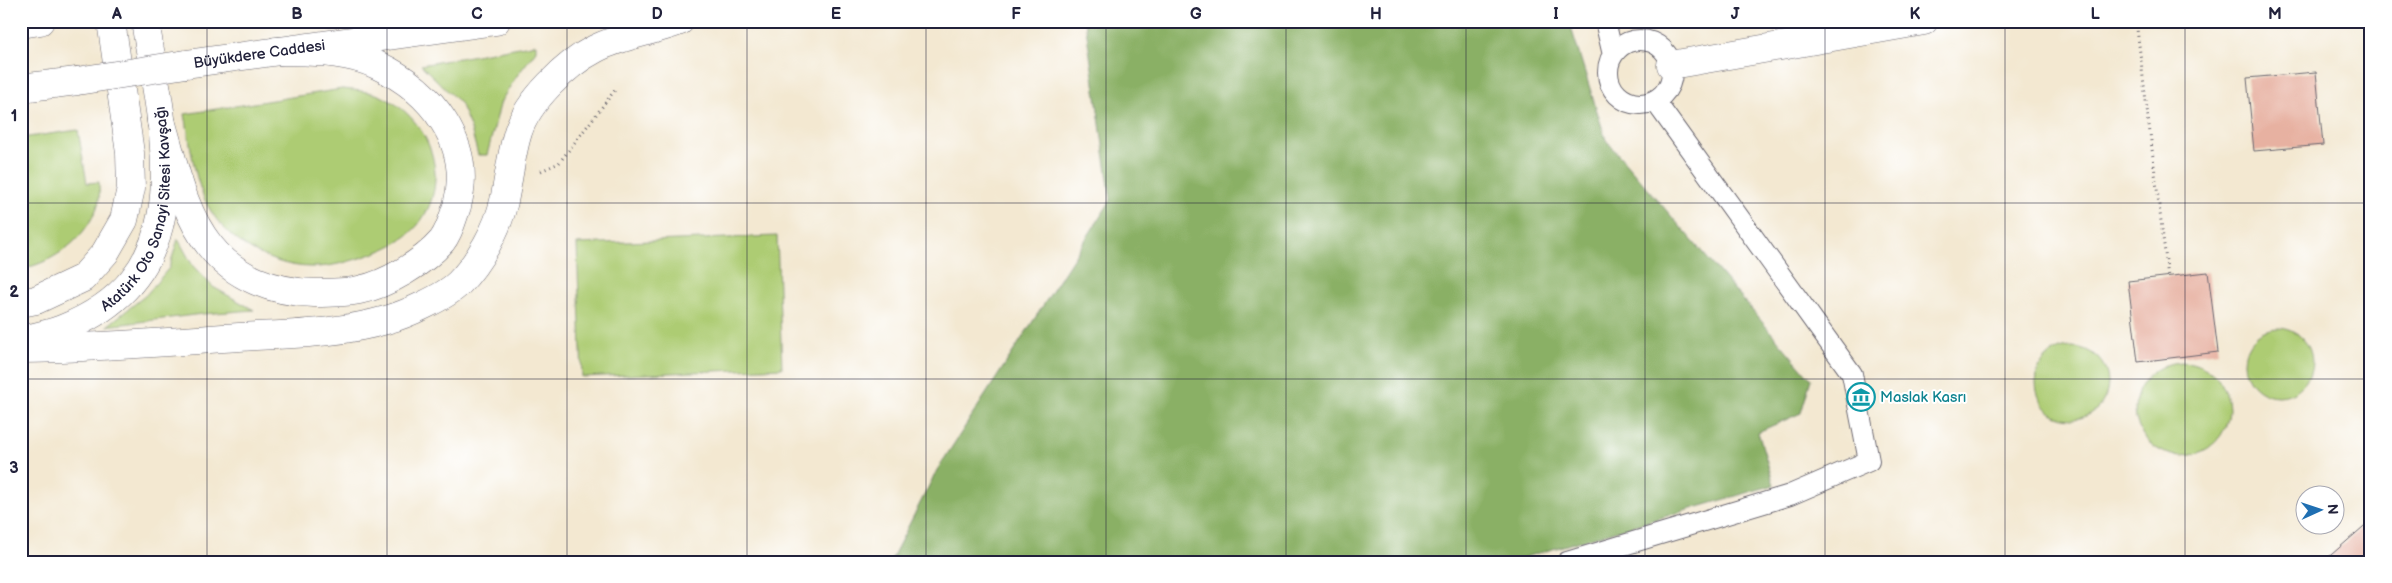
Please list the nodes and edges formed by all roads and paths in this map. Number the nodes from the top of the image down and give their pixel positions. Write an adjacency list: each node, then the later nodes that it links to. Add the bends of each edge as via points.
1 (40, 21): 9 (main road)
2 (111, 21): 19 (main road, Atatürk Oto Sanayi Sitesi Kavşağı, via 130,154 131,188 124,220 105,253 83,278 36,300)
3 (145, 21): 16 (main road, Atatürk Oto Sanayi Sitesi Kavşağı)
4 (496, 21): 10 (main road, Büyükdere Caddesi)
5 (680, 21): 21 (main road, via 594,49 559,74 533,104 518,131 504,203 477,260 458,284 417,309 386,320 337,330 89,348)
6 (1605, 21): 11 (lane)
7 (1924, 21): 12 (main road)
8 (2136, 21): 18 (path)
9 (21, 24)
10 (276, 51): 13 (main road, Büyükdere Caddesi, bridge); 16 (main road, via 332,52 376,64 420,91 450,131 460,161 459,195 453,218 443,239 424,258 396,276 360,290 330,293 298,292 249,279 211,247 192,220)
11 (1613, 55): 12 (lane, via 1620,47 1640,40 1660,47); 15 (lane, via 1608,75 1616,94 1635,104)
12 (1671, 65): 15 (lane, via 1669,86)
13 (21, 88)
14 (615, 90): 17 (path)
15 (1655, 101): 22 (lane, via 1852,374 1869,461 1790,495)
16 (161, 121): 20 (main road, Atatürk Oto Sanayi Sitesi Kavşağı, via 166,168 164,209 152,249 135,278 104,307 62,329)
17 (559, 164)
18 (2168, 276)
19 (21, 303)
20 (21, 340)
21 (21, 349)
22 (1567, 562)

